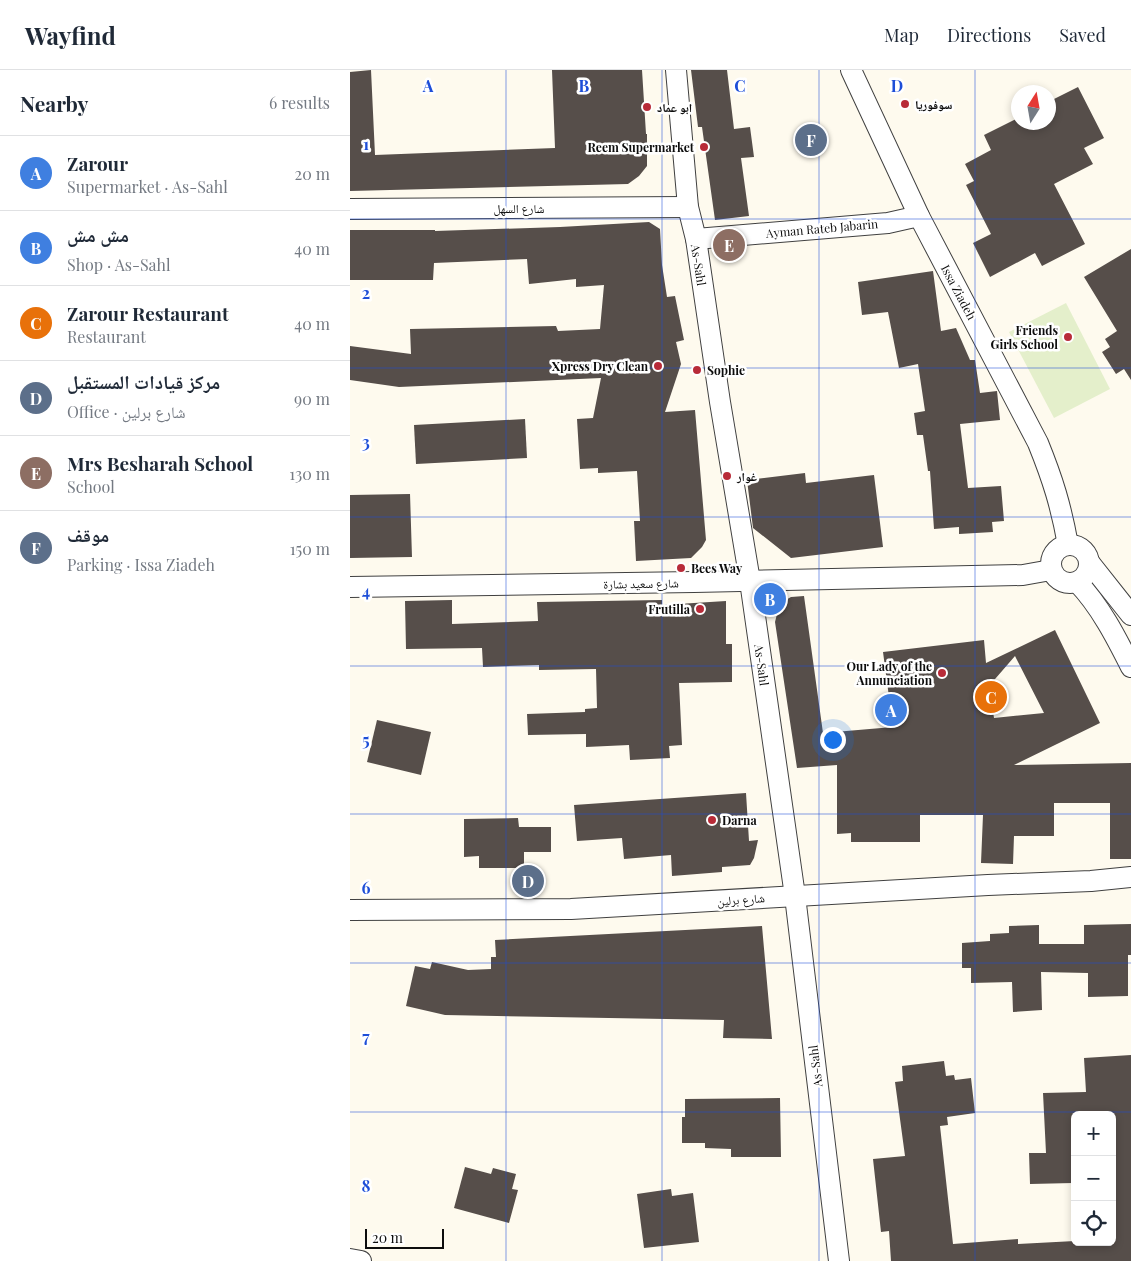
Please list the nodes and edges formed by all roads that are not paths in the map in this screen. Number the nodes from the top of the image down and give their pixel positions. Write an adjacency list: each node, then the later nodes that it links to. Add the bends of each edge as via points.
1 (676, 70): 3 (street, As-Sahl)
2 (851, 70): 5 (street, Issa Ziadeh)
3 (688, 207): 4 (street, شارع السهل); 6 (street, As-Sahl)
4 (350, 209)
5 (919, 216): 6 (street, Ayman Rateb Jabarin, via 888,223); 7 (street, Issa Ziadeh, via 1038,443 1062,510)
6 (696, 240): 10 (street, As-Sahl)
7 (1068, 545): 8 (street, via 1083,551); 9 (street, via 1055,552)
8 (1089, 562): 11 (street, via 1086,574); 13 (street)
9 (1051, 570): 10 (street, شارع سعيد بشارة, via 1023,574); 11 (street, via 1059,580)
10 (750, 581): 12 (street, شارع سعيد بشارة); 16 (street, As-Sahl)
11 (1077, 582): 14 (street, via 1089,595)
12 (350, 587)
13 (1131, 615)
14 (1131, 667)
15 (1131, 877): 16 (street, شارع برلين)
16 (795, 896): 17 (street, شارع برلين, via 571,909); 20 (street, As-Sahl)
17 (350, 910)
18 (350, 1258): 19 (street)
19 (361, 1261)
20 (839, 1261)

